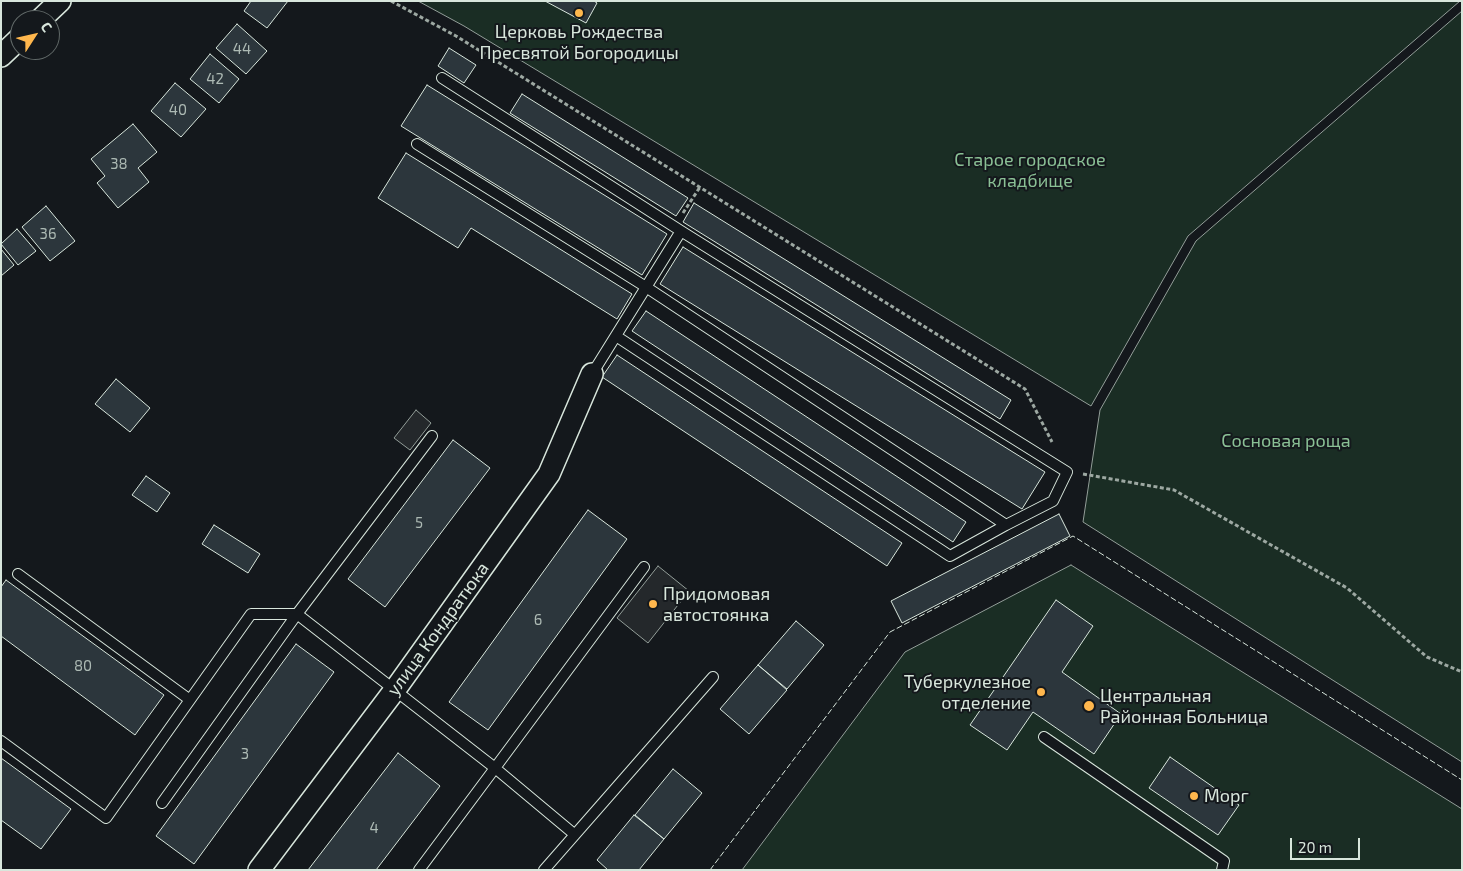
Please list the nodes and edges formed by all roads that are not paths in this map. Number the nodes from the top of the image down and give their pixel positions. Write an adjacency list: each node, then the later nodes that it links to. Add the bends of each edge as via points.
1 (60, 1): 2 (street)
2 (51, 10)
3 (442, 78): 5 (lane)
4 (417, 144): 6 (lane)
5 (678, 229): 6 (lane); 10 (lane, via 1067,472 1052,500)
6 (646, 287): 7 (lane); 10 (lane)
7 (616, 336): 8 (lane); 10 (lane, via 950,556)
8 (592, 374): 15 (street, улица Кондратюка, via 549,474)
9 (432, 436): 13 (lane)
10 (1006, 524)
11 (644, 567): 19 (lane)
12 (18, 574): 16 (lane)
13 (297, 614): 15 (lane); 16 (lane, via 251,614); 20 (lane)
14 (714, 677): 21 (lane)
15 (394, 691): 19 (lane); 22 (street, улица Кондратюка)
16 (190, 700): 18 (lane, via 106,818)
17 (1044, 737): 25 (lane, via 1224,861)
18 (1, 741)
19 (495, 768): 21 (lane); 23 (lane)
20 (162, 803)
21 (574, 834): 24 (lane)
22 (259, 870)
23 (419, 870)
24 (544, 870)
25 (1222, 870)

